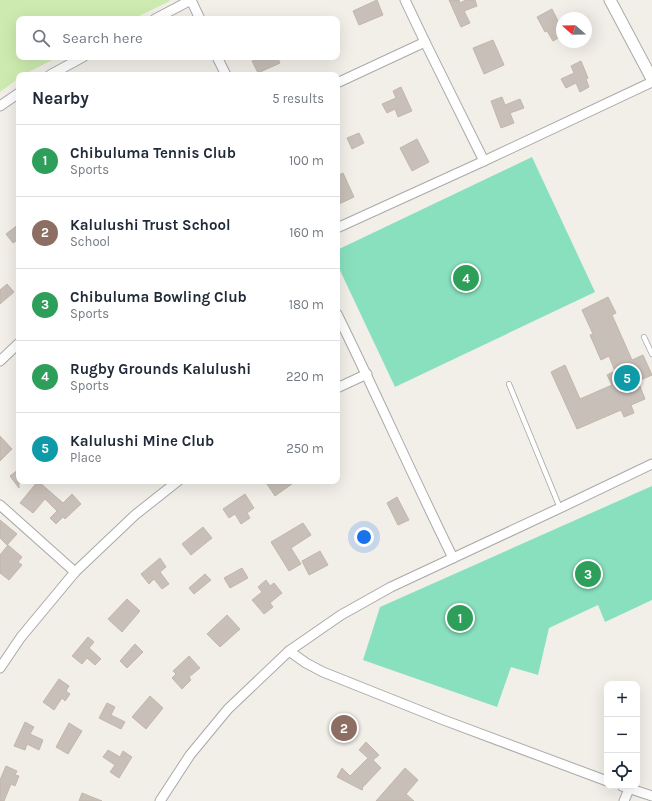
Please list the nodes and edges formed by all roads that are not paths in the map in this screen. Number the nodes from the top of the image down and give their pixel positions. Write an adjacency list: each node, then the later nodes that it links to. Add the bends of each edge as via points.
1 (406, 0): 5 (street)
2 (610, 0): 10 (street)
3 (161, 16): 4 (street, via 191,0)
4 (199, 16)
5 (425, 42): 11 (street); 14 (street)
6 (78, 60): 8 (street)
7 (218, 60): 9 (street)
8 (56, 72)
9 (224, 72)
10 (652, 80): 14 (street)
11 (340, 82)
12 (16, 95): 13 (street)
13 (0, 106)
14 (484, 161): 15 (street)
15 (340, 227)
16 (340, 320): 21 (street)
17 (644, 337): 19 (lane)
18 (16, 346): 20 (street)
19 (652, 354)
20 (0, 361)
21 (367, 374): 23 (street); 28 (street)
22 (508, 384): 27 (lane)
23 (340, 387)
24 (652, 464): 27 (street)
25 (174, 484): 29 (street, via 135,515)
26 (0, 505): 29 (street)
27 (560, 508): 28 (street)
28 (453, 558): 30 (street, via 391,587 341,615)
29 (75, 572): 31 (street, via 21,637)
30 (289, 651): 32 (street, via 323,672); 36 (street, via 228,709 190,756)
31 (0, 668)
32 (604, 780)
33 (625, 789): 37 (street)
34 (631, 789): 35 (street)
35 (652, 796)
36 (160, 801)
37 (624, 801)

